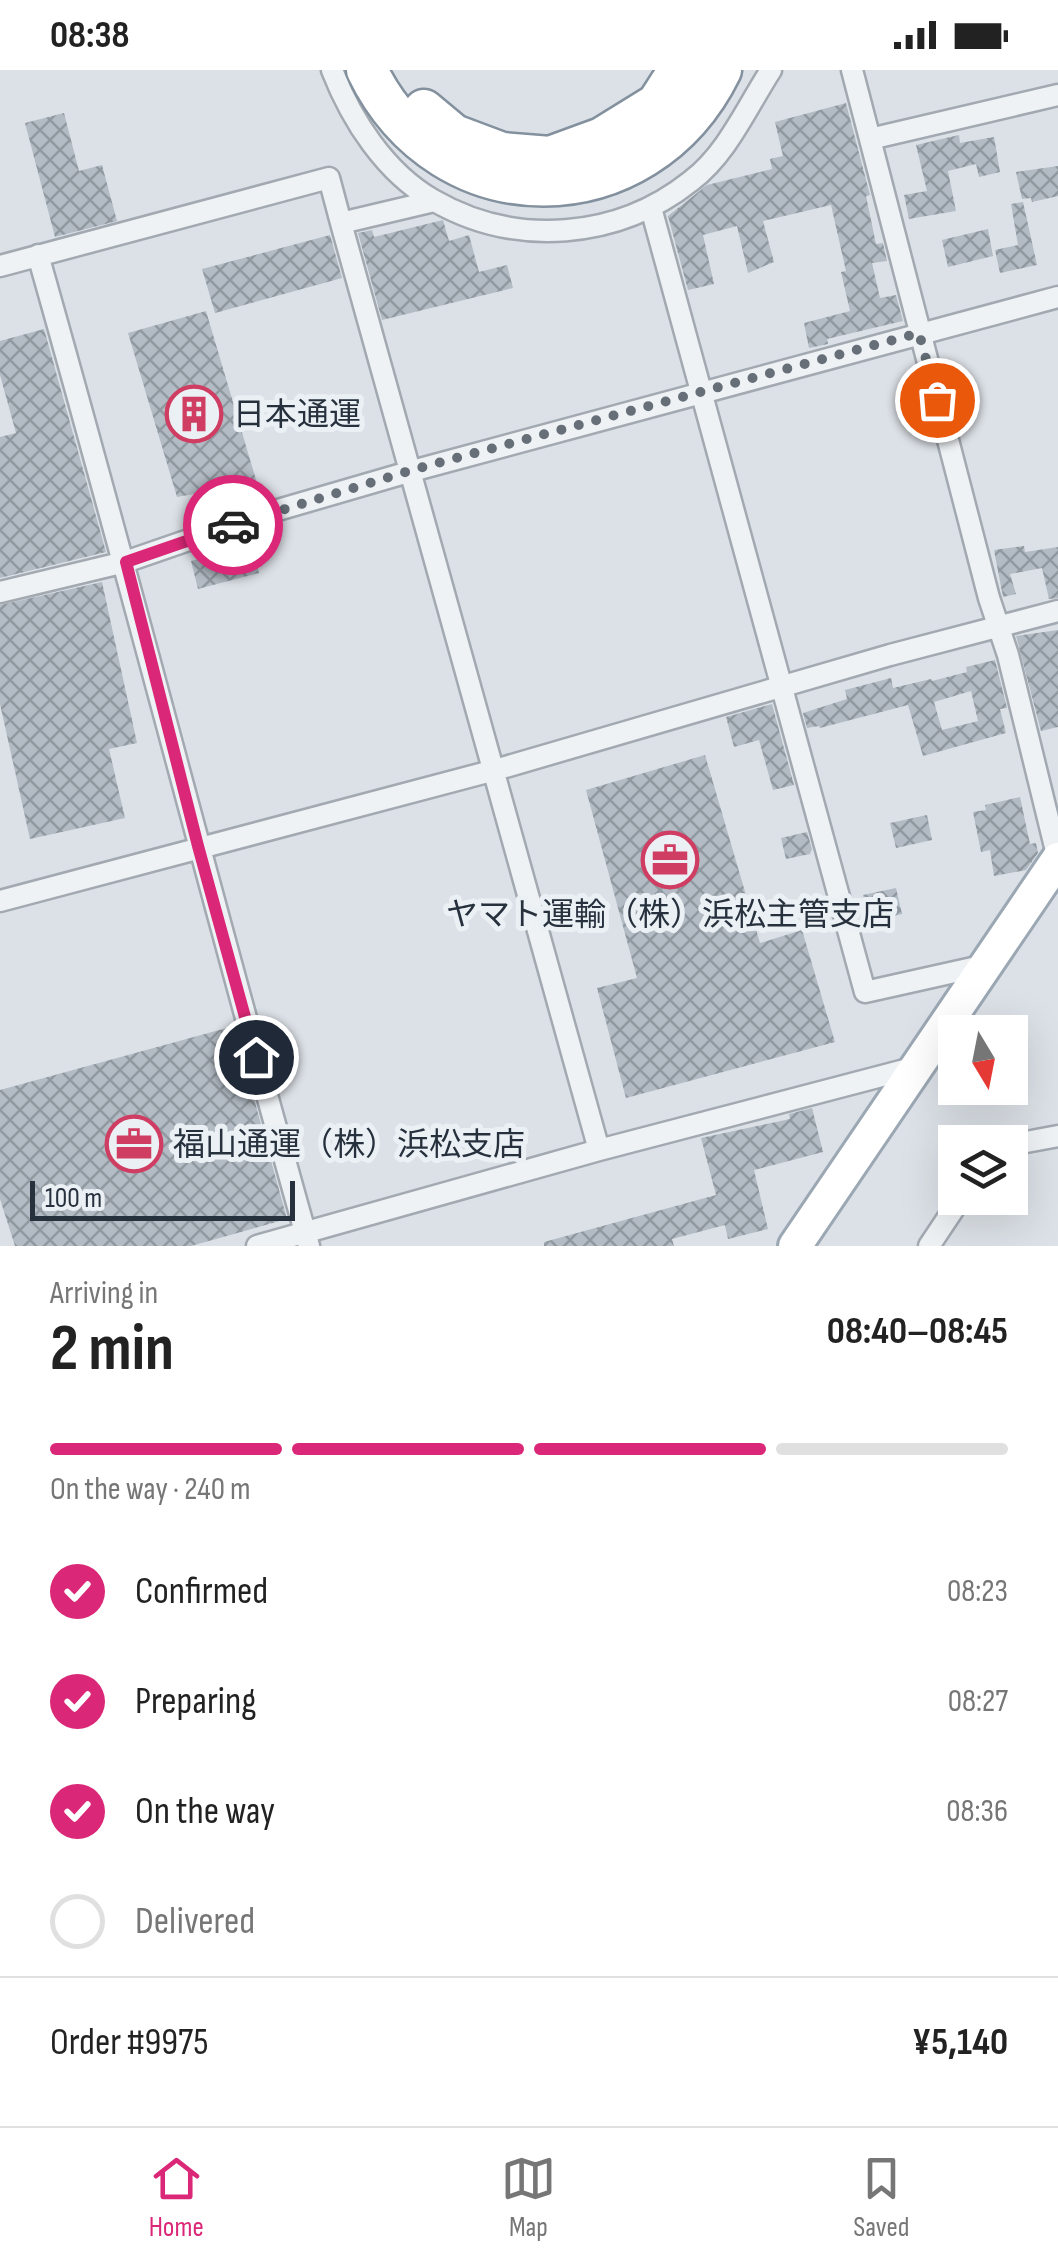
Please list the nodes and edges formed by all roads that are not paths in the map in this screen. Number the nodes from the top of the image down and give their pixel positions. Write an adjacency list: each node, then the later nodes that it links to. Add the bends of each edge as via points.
1 (332, 70): 10 (street, via 377,150)
2 (367, 70): 5 (highway, via 397,118 426,148 502,182 550,186 596,180 645,156 684,125)
3 (398, 70): 4 (highway, via 410,98 454,135 502,153 550,157 602,138 657,104)
4 (679, 70)
5 (722, 70)
6 (770, 70): 11 (street, via 713,158)
7 (852, 70): 9 (street)
8 (1058, 95): 9 (street)
9 (870, 139): 16 (street)
10 (434, 201): 11 (street, via 503,225 549,230 603,226); 12 (street)
11 (651, 208): 17 (street)
12 (341, 224): 13 (street, via 329,178); 18 (street)
13 (38, 256): 14 (street); 19 (street)
14 (0, 266)
15 (1058, 297): 16 (street)
16 (919, 333): 17 (street); 22 (street)
17 (702, 392): 18 (street); 23 (street)
18 (412, 470): 19 (street); 24 (street)
19 (126, 562): 20 (street); 25 (street)
20 (0, 592)
21 (1058, 611): 22 (street)
22 (1000, 627): 23 (street); 26 (street)
23 (781, 688): 24 (street); 28 (street, via 865,992)
24 (496, 770): 25 (street); 32 (street)
25 (198, 846): 27 (street); 34 (street)
26 (1058, 859): 28 (main road)
27 (0, 901)
28 (986, 964): 29 (main road)
29 (918, 1066): 32 (street); 36 (main road)
30 (1058, 1136): 31 (street)
31 (1028, 1142)
32 (599, 1150): 34 (street)
33 (950, 1215): 37 (street)
34 (307, 1239): 35 (street)
35 (257, 1246)
36 (796, 1246)
37 (928, 1246)

